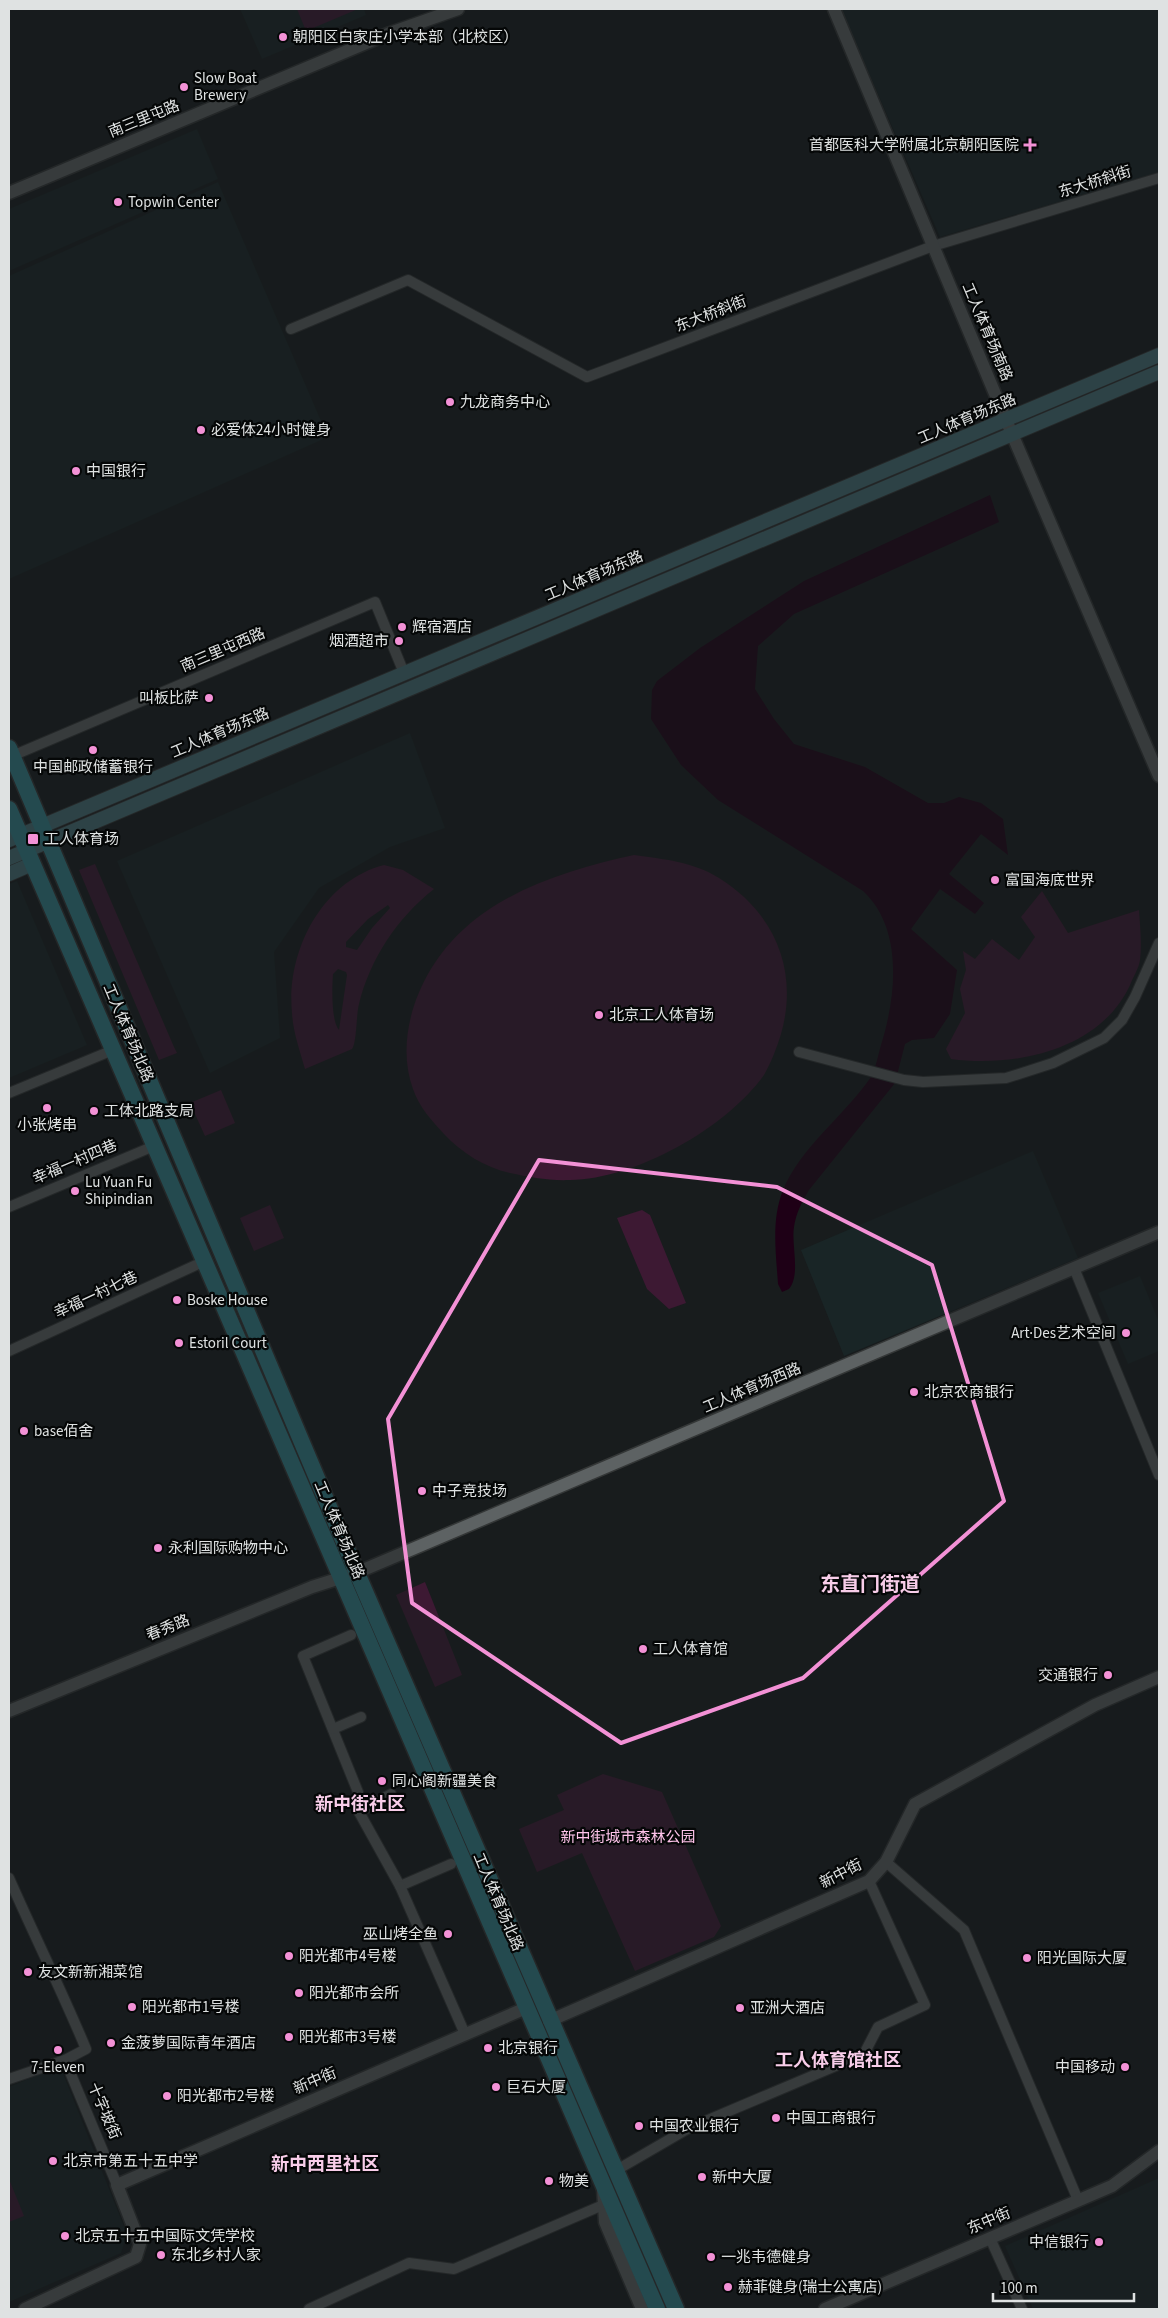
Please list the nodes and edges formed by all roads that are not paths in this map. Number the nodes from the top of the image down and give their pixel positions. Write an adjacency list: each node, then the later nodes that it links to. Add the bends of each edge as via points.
1 (458, 9): 4 (street, 南三里屯路, via 390,32)
2 (834, 9): 5 (street, 工人体育场南路)
3 (1159, 178): 5 (street, 东大桥斜街)
4 (9, 193)
5 (933, 246): 6 (street, 东大桥斜街, via 587,377 408,280); 9 (street, 工人体育场南路)
6 (291, 329)
7 (1159, 355): 9 (main road, 工人体育场东路)
8 (1159, 372): 10 (main road, 工人体育场东路)
9 (1006, 420): 10 (street, 工人体育场南路); 11 (main road, 工人体育场东路)
10 (1012, 434): 13 (street, 工人体育场南路); 17 (main road, 工人体育场东路)
11 (404, 673): 12 (street, 南三里屯西路, via 375,602); 15 (main road, 工人体育场东路)
12 (10, 752): 15 (main road, 工人体育场北路)
13 (1159, 776)
14 (9, 809): 16 (main road, 工人体育场北路)
15 (40, 827): 16 (main road, 工人体育场东路); 17 (main road, 工人体育场北路)
16 (14, 837): 18 (main road, 工人体育场北路)
17 (47, 842): 18 (main road, 工人体育场东路); 32 (main road, 工人体育场北路)
18 (30, 857): 19 (main road); 20 (main road); 22 (main road, 工人体育场北路)
19 (9, 858)
20 (9, 874)
21 (1159, 943): 23 (street, via 1122,1020 1104,1038 1053,1063 1006,1078 904,1080)
22 (113, 1050): 24 (street); 25 (main road, 工人体育场北路)
23 (799, 1052)
24 (9, 1093)
25 (154, 1146): 26 (street, 幸福一村四巷); 33 (main road, 工人体育场北路)
26 (9, 1207)
27 (1159, 1232): 29 (street, 工人体育场西路)
28 (196, 1265): 30 (street, 幸福一村七巷)
29 (1074, 1268): 31 (street); 32 (street, 工人体育场西路)
30 (9, 1351)
31 (1159, 1475)
32 (356, 1573): 33 (street, 工人体育场西路); 47 (main road, 工人体育场北路)
33 (340, 1578): 36 (street, 春秀路); 46 (main road, 工人体育场北路)
34 (351, 1635): 38 (street, via 303,1656)
35 (1159, 1677): 41 (street, 新中街, via 1096,1705 915,1804)
36 (9, 1711)
37 (361, 1717): 38 (street)
38 (333, 1729): 40 (street, via 358,1792)
39 (391, 1794): 40 (street)
40 (359, 1812): 45 (street)
41 (886, 1862): 44 (street, 新中街); 55 (street, via 964,1930)
42 (451, 1864): 45 (street)
43 (9, 1878): 49 (street, via 63,1992 86,2050)
44 (869, 1881): 47 (street, 新中街); 52 (street, via 925,2005 878,2028 864,2054 689,2128)
45 (400, 1886): 48 (street)
46 (526, 2008): 48 (street, 新中街); 53 (main road, 工人体育场北路)
47 (549, 2021): 52 (main road, 工人体育场北路)
48 (465, 2034): 54 (street, 新中街)
49 (65, 2060): 50 (street); 54 (street, 十字坡街)
50 (9, 2079)
51 (1159, 2151): 55 (street, 东中街, via 1112,2186)
52 (615, 2171): 62 (main road, 工人体育场北路)
53 (602, 2184): 56 (street, 工人体育场北路); 61 (main road, 工人体育场北路)
54 (117, 2185): 58 (street, 十字坡街, via 140,2244 136,2257)
55 (1078, 2200): 57 (street, 东中街)
56 (603, 2205): 59 (street, via 454,2269 408,2264); 60 (street, 工人体育场北路, via 605,2222)
57 (990, 2238): 63 (street, 东中街); 64 (street)
58 (25, 2309)
59 (309, 2309)
60 (642, 2309)
61 (656, 2309)
62 (676, 2309)
63 (825, 2309)
64 (1022, 2309)

